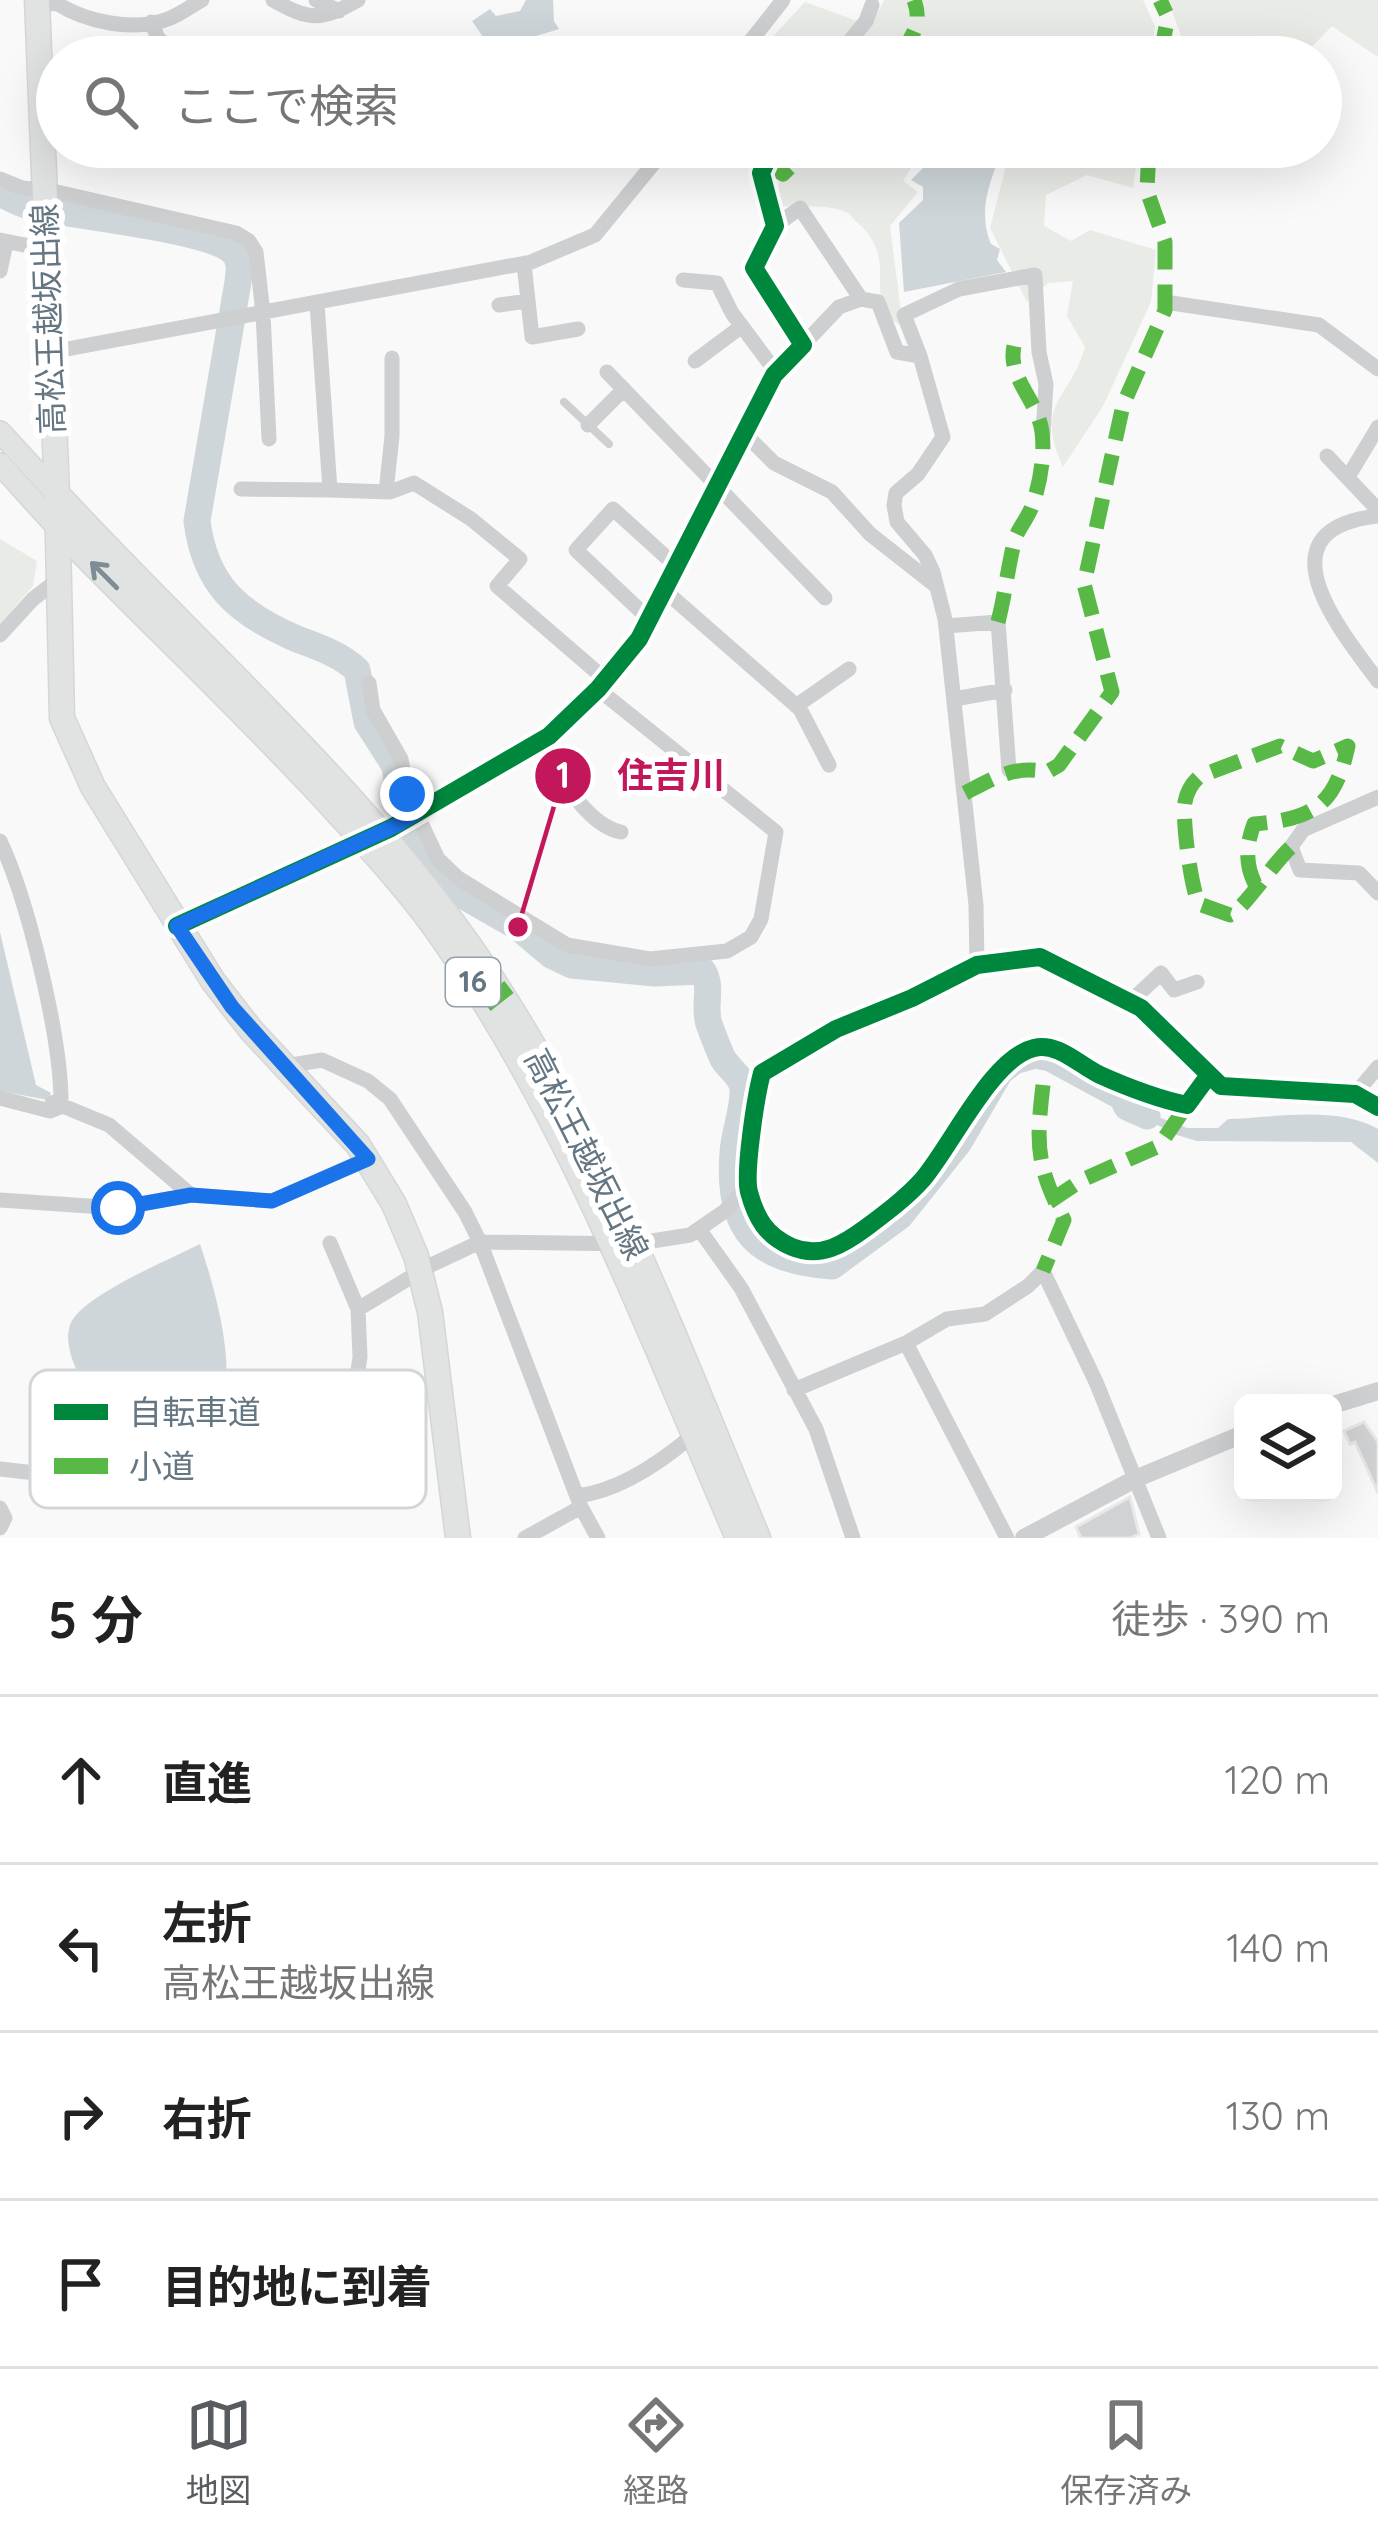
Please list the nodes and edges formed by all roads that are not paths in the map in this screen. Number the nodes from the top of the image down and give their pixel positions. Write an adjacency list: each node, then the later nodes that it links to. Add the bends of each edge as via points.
1 (202, 0): 9 (street)
2 (273, 0): 8 (street, via 296,13 327,18)
3 (316, 0): 8 (street)
4 (358, 0): 8 (street)
5 (783, 0): 12 (street)
6 (37, 3): 9 (street, via 112,22); 10 (main road, 高松王越坂出線)
7 (872, 5): 13 (street)
8 (339, 11)
9 (151, 22): 11 (street)
10 (38, 36)
11 (157, 36)
12 (755, 36)
13 (853, 36)
14 (44, 168): 18 (main road, 高松王越坂出線)
15 (650, 168): 22 (street, via 595,235)
16 (763, 168): 19 (street)
17 (0, 179): 18 (street)
18 (45, 200): 21 (main road, 高松王越坂出線); 30 (street, via 236,233 256,252)
19 (775, 226): 25 (street, via 800,208); 33 (street, via 754,268)
20 (3, 242): 21 (street); 23 (street)
21 (44, 249): 34 (main road, 高松王越坂出線)
22 (524, 264): 26 (street); 28 (street)
23 (0, 271)
24 (683, 280): 31 (street, via 717,283)
25 (862, 299): 33 (street, via 839,308); 35 (street, via 878,302 897,352)
26 (528, 301): 29 (street); 32 (street, via 532,337)
27 (1165, 302): 38 (street, via 1319,325)
28 (317, 303): 30 (street); 55 (street)
29 (499, 304)
30 (263, 313): 34 (street); 48 (street)
31 (742, 326): 37 (street); 40 (street)
32 (578, 329)
33 (803, 345): 40 (street)
34 (51, 352): 57 (main road, 高松王越坂出線)
35 (920, 356): 47 (street, via 904,316 959,289 1035,275); 62 (street, via 943,437 894,505)
36 (392, 358): 56 (street)
37 (695, 361)
38 (1378, 369)
39 (607, 372): 41 (street)
40 (776, 372): 46 (street)
41 (624, 389): 43 (street); 53 (street)
42 (564, 402): 43 (lane)
43 (588, 424): 49 (lane)
44 (1378, 427): 52 (street)
45 (0, 432): 57 (main road)
46 (744, 433): 53 (street); 62 (street, via 774,463 832,492)
47 (1043, 435)
48 (268, 439)
49 (609, 444)
50 (1327, 456): 52 (street)
51 (0, 464): 59 (main road)
52 (1348, 478): 58 (street)
53 (717, 486): 60 (street); 64 (street)
54 (241, 489): 55 (street)
55 (330, 490): 56 (street)
56 (386, 492): 71 (street, via 414,483 520,559 497,586)
57 (57, 494): 59 (main road, 高松王越坂出線); 79 (main road, 高松王越坂出線 / 16)
58 (1378, 513): 69 (street, via 1327,535 1314,570 1332,620)
59 (58, 528): 61 (main road, 高松王越坂出線); 79 (main road, 高松王越坂出線 / 16, one-way to 59, via 280,750)
60 (676, 566): 63 (street); 65 (street, via 614,508 576,550)
61 (59, 579): 67 (street); 83 (main road, 高松王越坂出線, via 62,718 93,787)
62 (935, 585): 66 (street)
63 (664, 590): 65 (street); 74 (street)
64 (825, 598)
65 (649, 619): 71 (street)
66 (946, 626): 72 (street, via 998,622); 73 (street)
67 (0, 635)
68 (849, 669): 74 (street)
69 (1378, 681)
70 (369, 683): 79 (street, via 373,710 400,759)
71 (602, 684): 75 (street); 79 (street, via 776,832 751,937 727,951 650,959 567,945 458,878)
72 (1005, 690): 73 (street); 77 (street)
73 (954, 699): 84 (street)
74 (796, 706): 76 (street)
75 (538, 742): 79 (street); 80 (street, via 586,808)
76 (829, 766)
77 (1009, 770)
78 (1378, 796): 82 (street, via 1304,830 1291,847 1300,870 1359,873)
79 (394, 826): 83 (street); 101 (main road, 高松王越坂出線 / 16, via 565,1100)
80 (621, 832)
81 (0, 841): 93 (street, via 26,915 60,1069 61,1100)
82 (1378, 892)
83 (177, 926): 87 (main road, 高松王越坂出線, via 232,1007)
84 (976, 965): 86 (street, via 1040,957); 95 (street, via 762,1073)
85 (1197, 982): 86 (street, via 1174,990 1162,974)
86 (1130, 1002): 89 (street)
87 (286, 1066): 94 (main road, 高松王越坂出線); 99 (street, via 322,1060 390,1099)
88 (1378, 1067): 90 (street)
89 (1209, 1076): 90 (street, via 1221,1086); 95 (street, via 1187,1105 1100,1075 1052,1047 1027,1050 993,1075 905,1197 825,1252 772,1236)
90 (1355, 1094): 92 (street)
91 (0, 1098): 93 (street)
92 (1378, 1107)
93 (50, 1111): 96 (street, via 63,1106 109,1125)
94 (368, 1159): 96 (street, via 272,1201); 102 (main road, 高松王越坂出線)
95 (747, 1186): 98 (street)
96 (191, 1195): 97 (street, via 118,1208)
97 (0, 1200)
98 (699, 1229): 101 (street); 106 (street, via 741,1288)
99 (480, 1242): 101 (street); 102 (street); 114 (street)
100 (330, 1244): 103 (street)
101 (623, 1245): 109 (main road, 高松王越坂出線 / 16); 122 (main road, 高松王越坂出線 / 16)
102 (421, 1274): 103 (street); 118 (main road, 高松王越坂出線)
103 (358, 1310): 105 (street)
104 (906, 1343): 106 (street); 113 (street, via 947,1319 985,1315 1043,1271); 124 (street)
105 (358, 1370)
106 (794, 1390): 123 (street)
107 (1378, 1391): 108 (street)
108 (1342, 1402)
109 (693, 1435): 114 (street, via 623,1484); 121 (main road, 高松王越坂出線 / 16)
110 (1234, 1438): 113 (street)
111 (0, 1468): 112 (street)
112 (30, 1472)
113 (1135, 1479): 116 (street); 126 (street)
114 (579, 1501): 119 (street); 120 (street)
115 (0, 1508): 117 (street)
116 (1060, 1529): 125 (street)
117 (0, 1534)
118 (458, 1538)
119 (525, 1538)
120 (598, 1538)
121 (738, 1538)
122 (758, 1538)
123 (853, 1538)
124 (1006, 1538)
125 (1024, 1538)
126 (1159, 1538)

